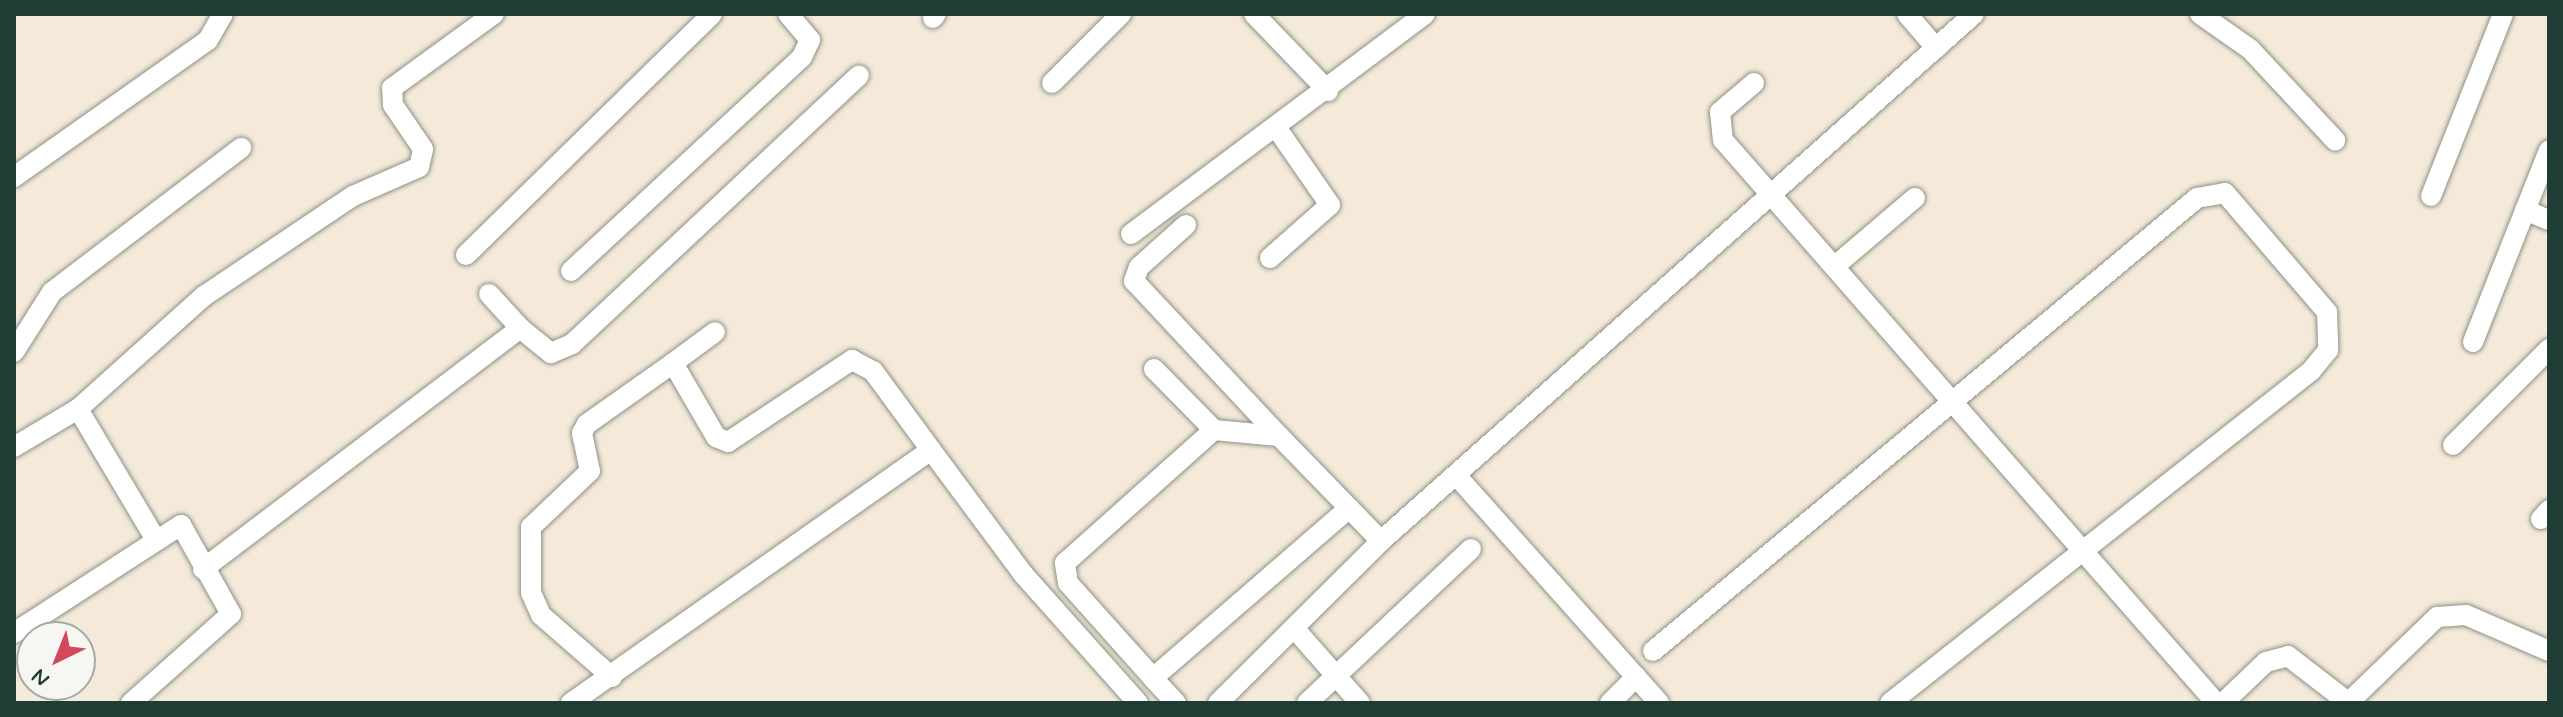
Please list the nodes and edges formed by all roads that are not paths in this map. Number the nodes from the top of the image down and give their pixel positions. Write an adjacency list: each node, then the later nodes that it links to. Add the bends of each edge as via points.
1 (223, 14): 21 (street, via 208,40)
2 (494, 14): 42 (street, via 392,88 393,105 423,149 419,167 353,196 204,296)
3 (712, 14): 29 (street)
4 (788, 14): 32 (street, via 810,40 802,57)
5 (1121, 14): 14 (street)
6 (1254, 14): 16 (street)
7 (1425, 14): 16 (street)
8 (1907, 14): 12 (street)
9 (1974, 14): 12 (street)
10 (2200, 14): 18 (street, via 2250,49)
11 (2503, 14): 22 (street)
12 (1936, 48): 23 (street)
13 (859, 75): 34 (street, via 572,344 551,353)
14 (1052, 83)
15 (1754, 83): 23 (street, via 1720,112 1716,129)
16 (1328, 91): 17 (street)
17 (1278, 130): 28 (street); 30 (street, via 1330,205)
18 (2335, 140)
19 (241, 148): 38 (street, via 52,292)
20 (2549, 150): 25 (street)
21 (14, 177)
22 (2431, 196)
23 (1772, 198): 31 (street); 48 (street)
24 (1915, 198): 31 (street)
25 (2525, 210): 26 (street); 36 (street)
26 (2549, 220)
27 (1186, 225): 44 (street, via 1139,267 1134,281)
28 (1131, 234)
29 (466, 255)
30 (1270, 258)
31 (1835, 266): 41 (street)
32 (571, 271)
33 (489, 294): 34 (street)
34 (520, 328): 54 (street)
35 (715, 332): 39 (street)
36 (2473, 342)
37 (2549, 349): 45 (street)
38 (14, 352)
39 (673, 363): 47 (street, via 722,443 839,364 861,363); 60 (street, via 587,424 582,433 590,471 544,509 530,533 536,608)
40 (1154, 369): 43 (street)
41 (1957, 401): 53 (street); 53 (street, via 2197,198 2212,190 2239,202 2327,312 2328,350); 57 (street)
42 (78, 409): 46 (street); 50 (street)
43 (1214, 430): 44 (street); 62 (street, via 1065,563 1068,583)
44 (1279, 436): 49 (street)
45 (2453, 445)
46 (14, 447)
47 (931, 450): 60 (street); 66 (street, via 1023,574)
48 (1456, 475): 51 (street); 61 (street)
49 (1349, 508): 51 (street); 62 (street)
50 (155, 538): 54 (street, via 181,525); 56 (street)
51 (1381, 541): 55 (street)
52 (1471, 549): 59 (street)
53 (2084, 550): 73 (street); 74 (street)
54 (203, 569): 64 (street, via 231,614)
55 (1294, 628): 59 (street); 68 (street)
56 (14, 633)
57 (1653, 651)
58 (2549, 651): 63 (street, via 2466,615 2437,617)
59 (1336, 675): 69 (street); 70 (street)
60 (612, 677): 65 (street)
61 (1636, 677): 71 (street); 72 (street)
62 (1153, 678): 67 (street)
63 (2346, 702): 75 (street, via 2288,656 2278,656)
64 (131, 703)
65 (571, 703)
66 (1138, 703)
67 (1176, 703)
68 (1218, 703)
69 (1307, 703)
70 (1360, 703)
71 (1610, 703)
72 (1659, 703)
73 (1890, 703)
74 (2216, 703)
75 (2223, 703)

